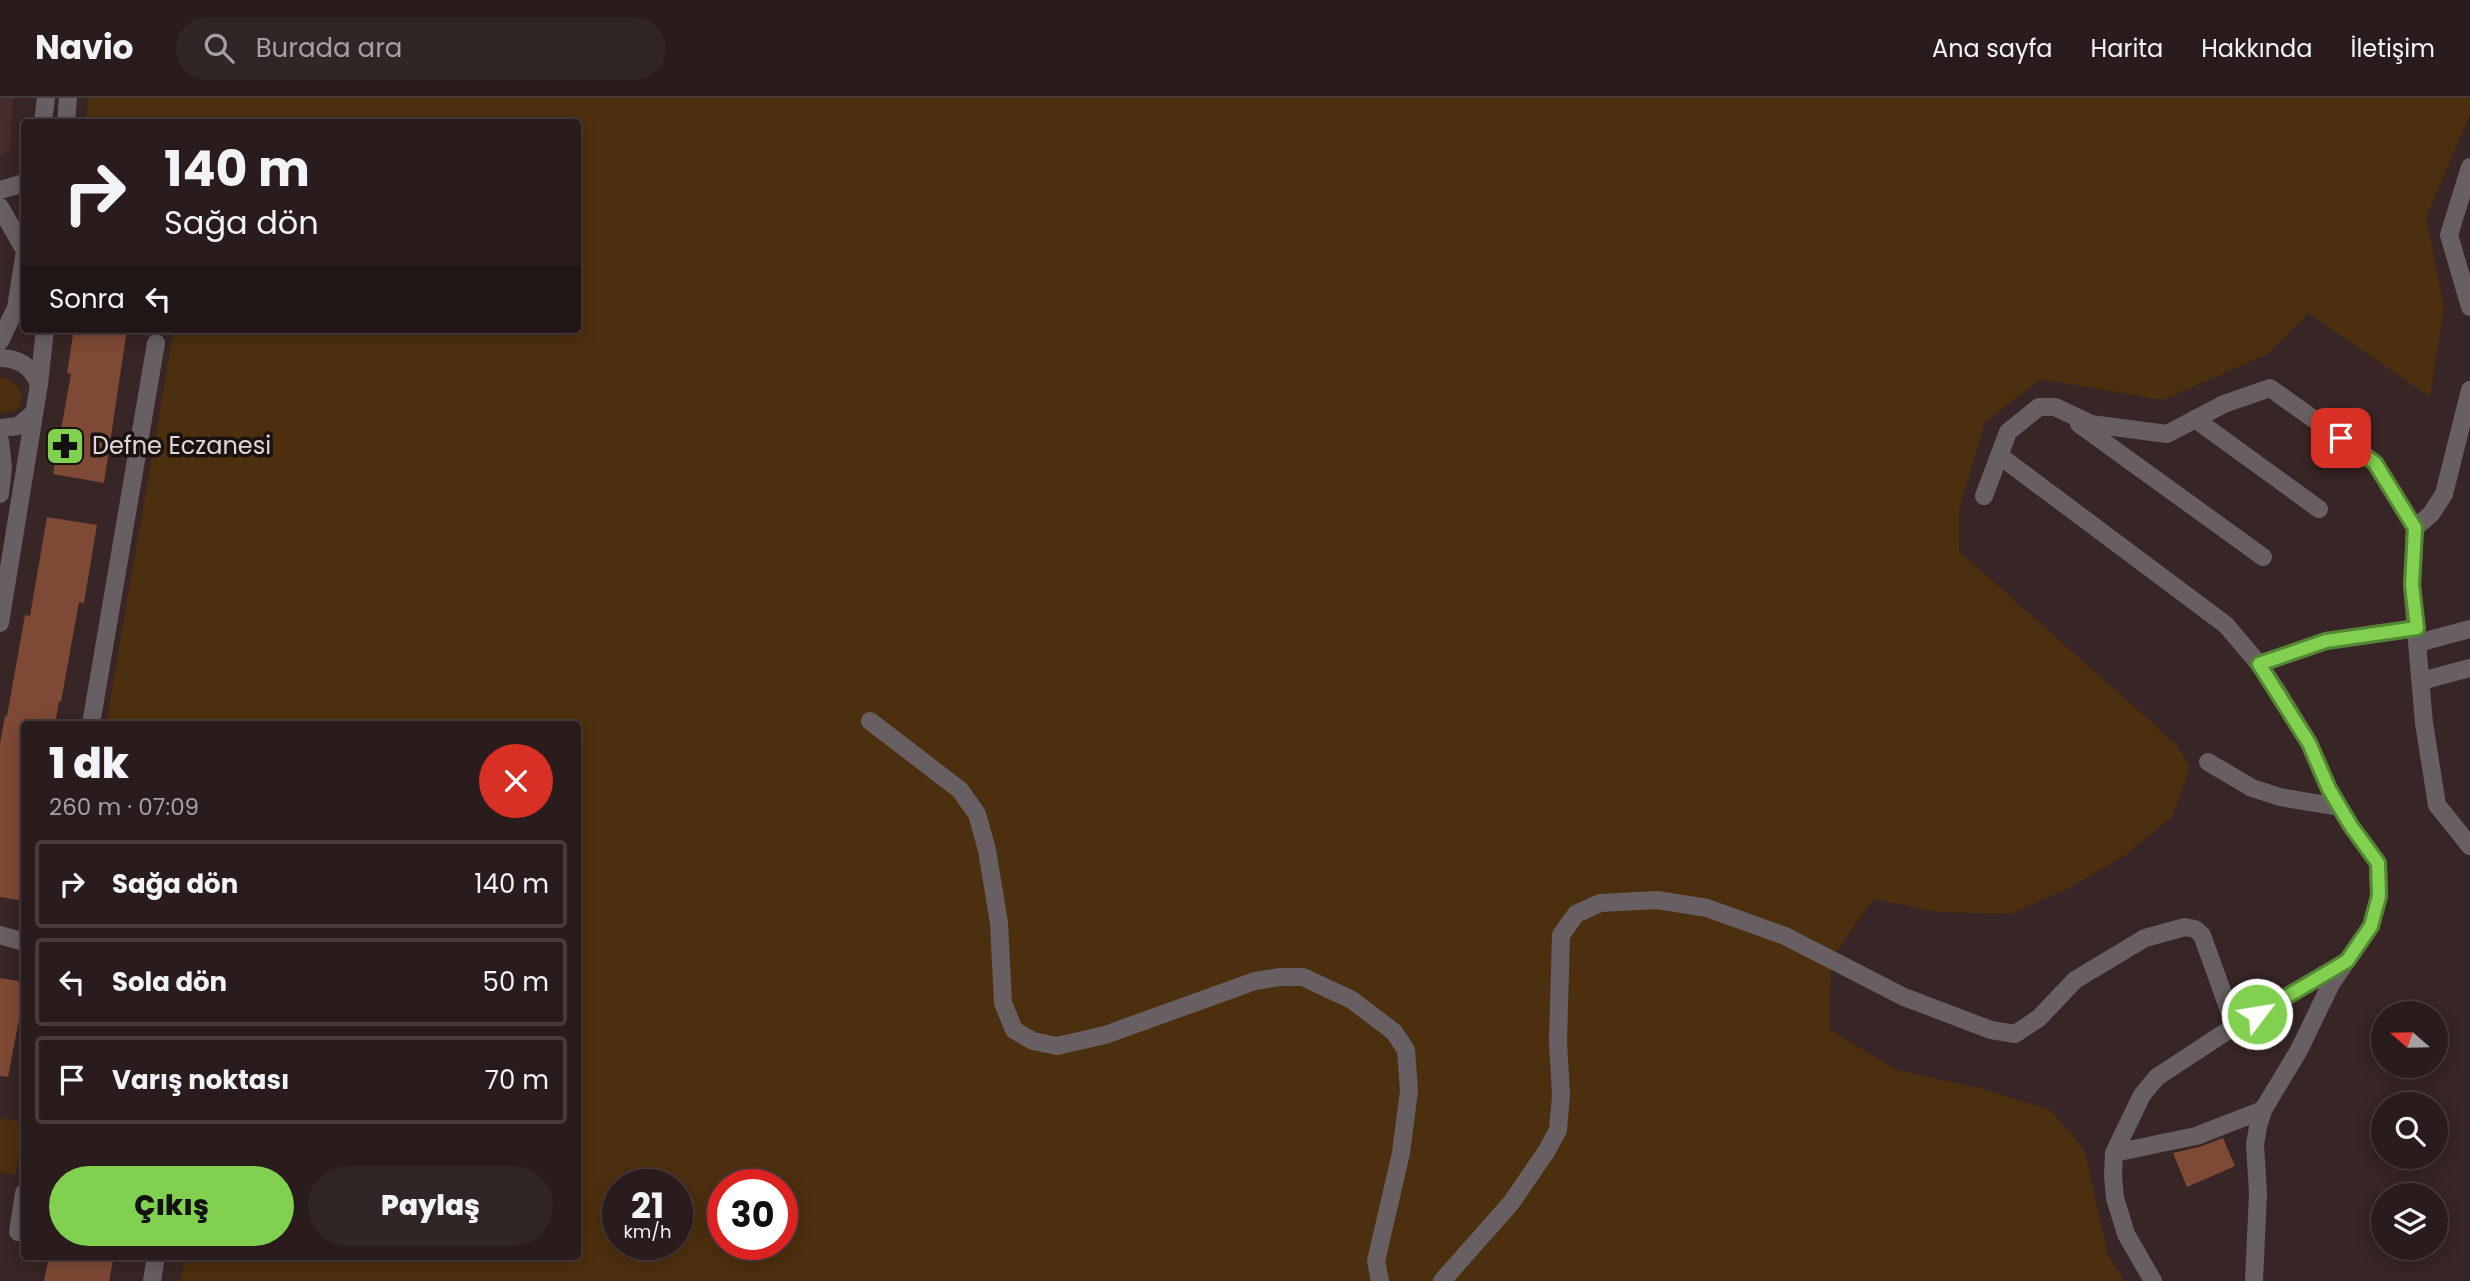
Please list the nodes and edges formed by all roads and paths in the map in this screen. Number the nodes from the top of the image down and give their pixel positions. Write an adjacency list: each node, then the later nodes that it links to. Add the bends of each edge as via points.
1 (46, 98): 3 (street)
2 (68, 98): 4 (street)
3 (43, 119)
4 (66, 119)
5 (2470, 167): 11 (street, via 2449,235)
6 (21, 184): 7 (street)
7 (0, 190)
8 (0, 207): 9 (street)
9 (21, 244)
10 (21, 276): 13 (street, via 16,308)
11 (2470, 307)
12 (45, 333): 16 (street)
13 (0, 341)
14 (156, 343): 35 (street)
15 (0, 358): 16 (street, via 29,367)
16 (39, 384): 19 (street)
17 (2470, 390): 27 (street, via 2444,494)
18 (2054, 407): 20 (street, via 2091,424 2167,434); 23 (street, via 2039,407 2008,432); 28 (street)
19 (34, 414): 21 (street, via 18,426); 29 (street)
20 (2195, 419): 26 (street); 27 (street, via 2270,388 2375,463)
21 (0, 428)
22 (0, 441): 24 (street)
23 (2000, 456): 25 (street); 32 (street, via 2226,625)
24 (0, 494)
25 (1984, 496)
26 (2319, 509)
27 (2415, 528): 31 (street, via 2412,585)
28 (2263, 557)
29 (0, 623)
30 (2470, 629): 31 (street)
31 (2417, 635): 32 (street, via 2326,641); 34 (street)
32 (2259, 664): 38 (street, via 2309,743)
33 (2470, 668): 34 (street)
34 (2421, 681): 39 (street, via 2437,805)
35 (92, 721)
36 (870, 721): 50 (street, via 960,790 977,814 999,923 1003,1003 1014,1030 1033,1041 1057,1046 1105,1035 1255,981 1303,977 1352,1000 1394,1032 1406,1050 1409,1091 1401,1153 1376,1261)
37 (2208, 762): 38 (street, via 2262,791)
38 (2339, 807): 42 (street, via 2378,863 2379,896 2371,926)
39 (2470, 846)
40 (0, 935): 41 (street)
41 (21, 941)
42 (2347, 961): 43 (street); 44 (street)
43 (2235, 1027): 45 (street, via 2157,1077 2142,1095); 51 (street, via 2202,935 2185,927 2146,938 2075,980 2039,1018 2015,1034 1991,1030 1904,997 1785,936 1707,908 1657,900 1600,903 1576,914 1561,935 1558,1130 1511,1203)
44 (2263, 1110): 45 (street, via 2196,1136); 53 (street, via 2255,1144)
45 (2114, 1153): 52 (street, via 2115,1198 2126,1234)
46 (21, 1212): 47 (street)
47 (18, 1232)
48 (155, 1260): 49 (street)
49 (152, 1281)
50 (1380, 1281)
51 (1442, 1281)
52 (2153, 1281)
53 (2254, 1281)

